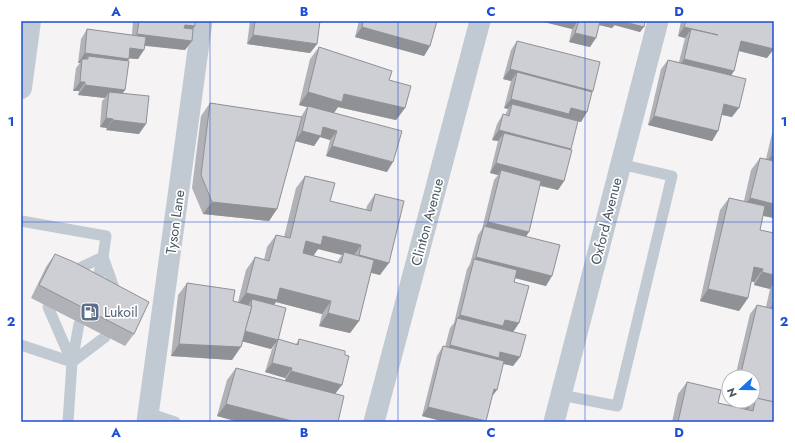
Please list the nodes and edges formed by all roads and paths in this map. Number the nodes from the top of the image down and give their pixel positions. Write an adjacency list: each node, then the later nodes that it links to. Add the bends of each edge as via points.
1 (30, 21): 5 (main road)
2 (202, 21): 18 (street, Tyson Lane)
3 (480, 21): 21 (street, Clinton Avenue)
4 (658, 21): 6 (street, Oxford Avenue)
5 (21, 88)
6 (620, 164): 17 (street, Oxford Avenue); 17 (lane, via 672,176 617,406)
7 (21, 221): 8 (lane, via 106,236)
8 (103, 257): 9 (lane); 10 (lane); 11 (lane)
9 (65, 275)
10 (95, 290)
11 (120, 304)
12 (48, 307): 16 (lane)
13 (79, 324): 16 (lane)
14 (105, 337): 16 (lane)
15 (21, 345): 16 (lane)
16 (72, 362): 19 (lane)
17 (561, 395): 22 (street, Oxford Avenue)
18 (148, 418): 20 (lane)
19 (68, 422)
20 (175, 422)
21 (374, 422)
22 (554, 422)

